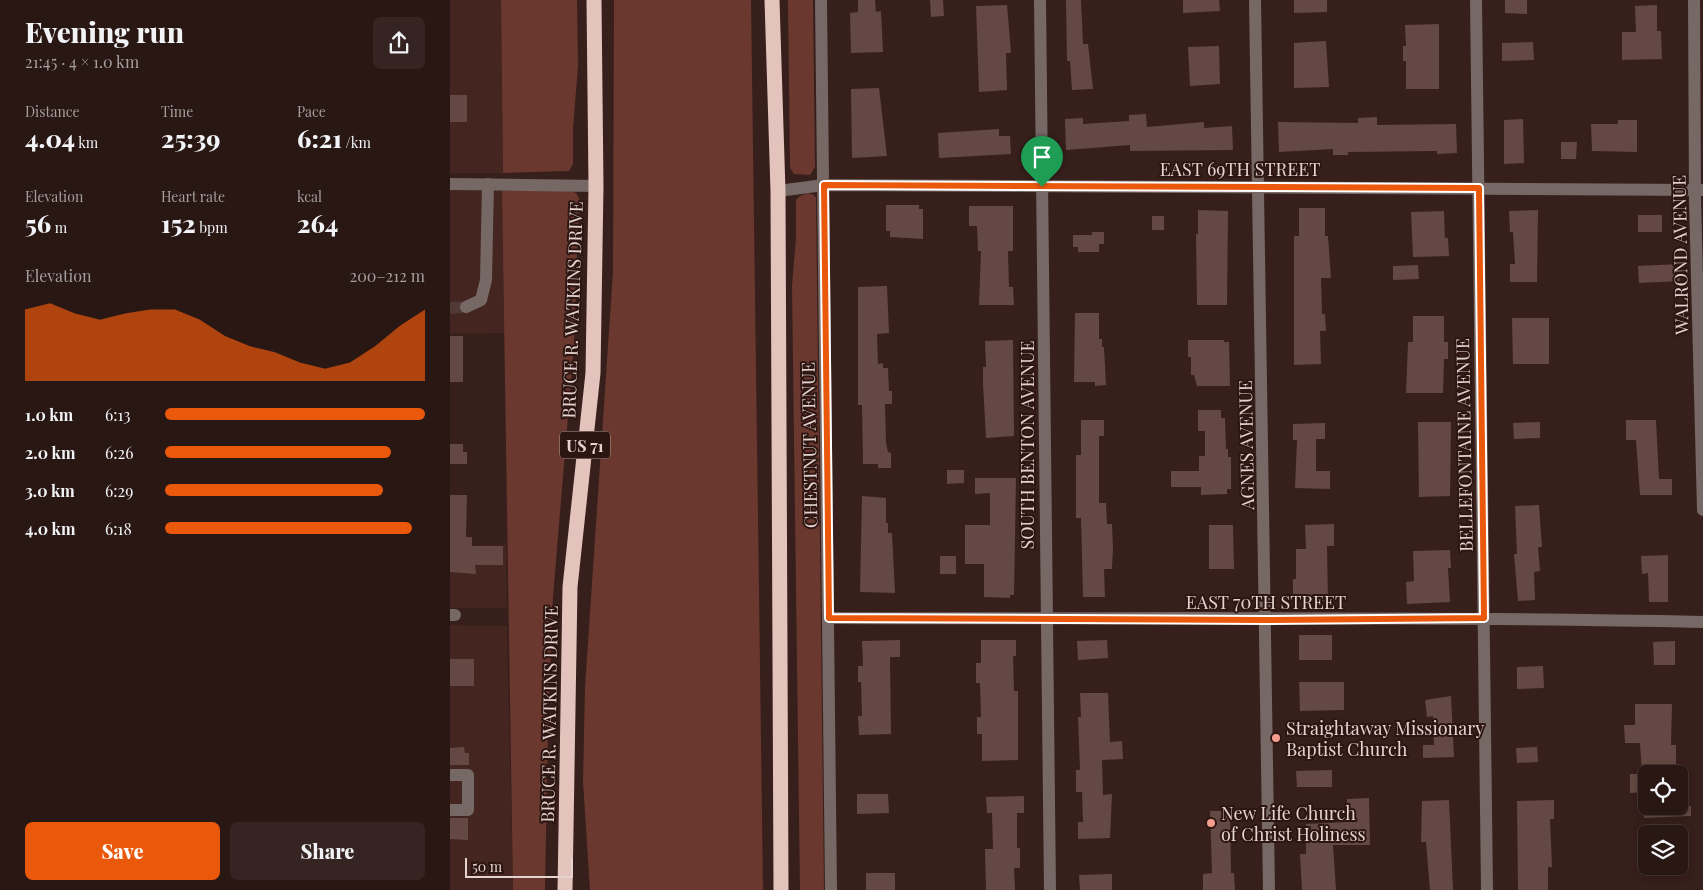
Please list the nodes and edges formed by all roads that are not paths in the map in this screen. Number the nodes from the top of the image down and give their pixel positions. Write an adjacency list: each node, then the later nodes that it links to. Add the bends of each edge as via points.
1 (594, 0): 11 (highway, BRUCE R. WATKINS DRIVE / US 71)
2 (772, 0): 16 (highway)
3 (821, 0): 10 (street, CHESTNUT AVENUE)
4 (1040, 0): 13 (street, SOUTH BENTON AVENUE)
5 (1255, 0): 12 (street, AGNES AVENUE)
6 (1476, 0): 14 (street, BELLEFONTAINE AVENUE)
7 (1694, 0): 15 (street, WALROND AVENUE)
8 (450, 184): 9 (street)
9 (488, 184): 11 (street); 17 (street, via 486,280 481,300)
10 (824, 185): 13 (street, EAST 69TH STREET); 16 (street, EAST 69TH STREET); 19 (street, CHESTNUT AVENUE)
11 (596, 186): 26 (highway, BRUCE R. WATKINS DRIVE / US 71, via 593,373 570,587)
12 (1259, 186): 13 (street, EAST 69TH STREET); 14 (street, EAST 69TH STREET); 22 (street, AGNES AVENUE)
13 (1042, 187): 21 (street, SOUTH BENTON AVENUE)
14 (1479, 188): 15 (street, EAST 69TH STREET); 20 (street, BELLEFONTAINE AVENUE)
15 (1699, 190): 18 (street, WALROND AVENUE)
16 (778, 191): 27 (highway)
17 (466, 307)
18 (1703, 510)
19 (829, 618): 21 (street, EAST 70TH STREET); 28 (street, CHESTNUT AVENUE)
20 (1484, 618): 22 (street, EAST 70TH STREET); 23 (street, EAST 70TH STREET); 31 (street, BELLEFONTAINE AVENUE)
21 (1046, 619): 22 (street, EAST 70TH STREET); 29 (street, SOUTH BENTON AVENUE)
22 (1266, 620): 30 (street, AGNES AVENUE)
23 (1703, 622)
24 (450, 775): 25 (street, via 468,775 468,810)
25 (450, 810)
26 (565, 890)
27 (781, 890)
28 (831, 890)
29 (1050, 890)
30 (1269, 890)
31 (1488, 890)

